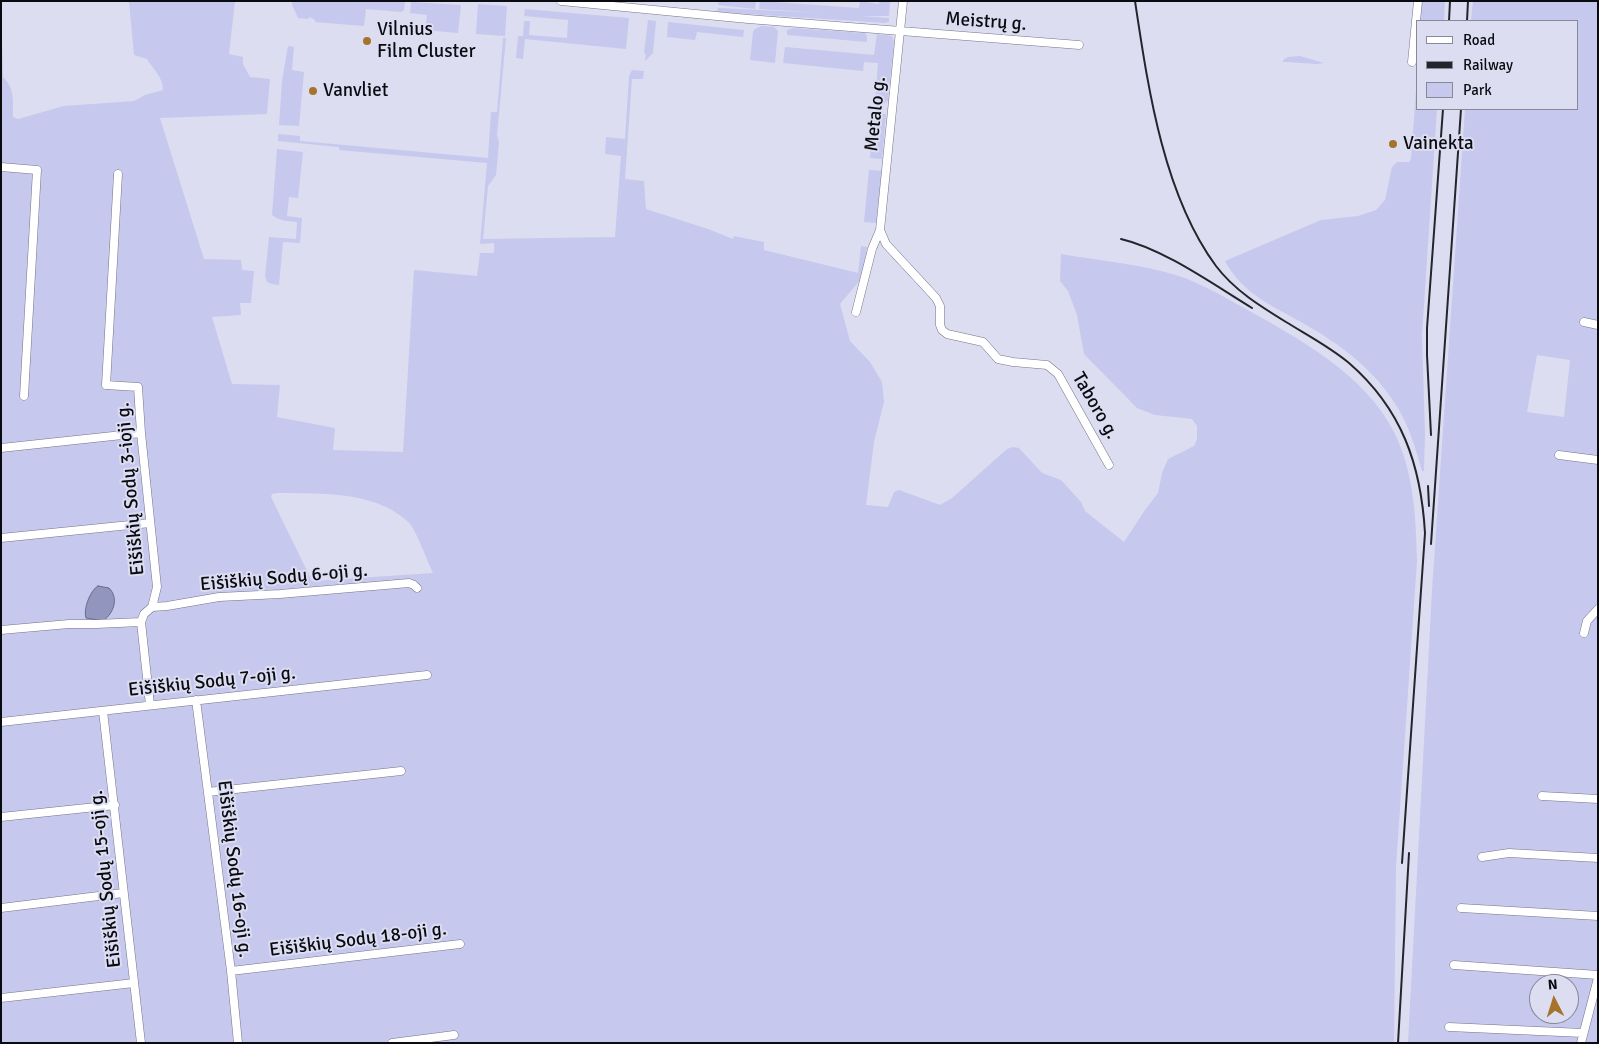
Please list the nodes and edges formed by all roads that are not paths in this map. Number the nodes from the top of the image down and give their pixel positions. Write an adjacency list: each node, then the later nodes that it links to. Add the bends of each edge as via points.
1 (561, 1): 6 (street, Meistrų g.)
2 (903, 1): 6 (street, Metalo g.)
3 (1418, 1): 4 (street)
4 (1416, 20)
5 (1416, 21): 8 (street)
6 (900, 31): 7 (street, Meistrų g.); 11 (street, Metalo g.)
7 (1079, 45)
8 (1412, 62)
9 (1, 167): 15 (street, via 37,170)
10 (118, 174): 16 (street, Eišiškių Sodų 3-ioji g., via 106,385 138,387)
11 (880, 230): 12 (street, Metalo g.); 20 (street, Taboro g., via 886,244 936,298 942,330 983,342 998,359 1047,365 1058,374)
12 (856, 312)
13 (1584, 322): 14 (street)
14 (1598, 325)
15 (24, 396)
16 (141, 433): 17 (street); 21 (street, Eišiškių Sodų 3-ioji g.)
17 (1, 448)
18 (1559, 455): 19 (street)
19 (1598, 460)
20 (1110, 465)
21 (150, 523): 22 (street); 24 (street, Eišiškių Sodų 3-ioji g., via 157,587)
22 (1, 538)
23 (417, 588): 24 (street, Eišiškių Sodų 6-oji g., via 409,583 220,597)
24 (152, 607): 26 (street, Eišiškių Sodų 3-ioji g.)
25 (1598, 609): 28 (street, via 1587,621)
26 (141, 622): 27 (street); 31 (street)
27 (1, 630)
28 (1584, 633)
29 (427, 674): 30 (street, Eišiškių Sodų 7-oji g.)
30 (196, 700): 31 (street, Eišiškių Sodų 7-oji g.); 35 (street, Eišiškių Sodų 16-oji g.)
31 (150, 705): 32 (street, Eišiškių Sodų 7-oji g.)
32 (103, 711): 33 (street, Eišiškių Sodų 7-oji g.); 38 (street, Eišiškių Sodų 15-oji g.)
33 (1, 722)
34 (401, 771): 35 (street)
35 (208, 792): 48 (street, Eišiškių Sodų 16-oji g.)
36 (1542, 796): 37 (street)
37 (1598, 799)
38 (114, 805): 39 (street); 42 (street, Eišiškių Sodų 15-oji g.)
39 (1, 817)
40 (1482, 857): 41 (street, via 1509,853)
41 (1598, 858)
42 (123, 893): 43 (street); 50 (street, Eišiškių Sodų 15-oji g.)
43 (1, 908)
44 (1461, 908): 45 (street)
45 (1598, 916)
46 (460, 944): 48 (street, Eišiškių Sodų 18-oji g.)
47 (1454, 965): 49 (street)
48 (231, 971): 56 (street, Eišiškių Sodų 16-oji g.)
49 (1598, 977): 53 (street)
50 (134, 983): 51 (street); 55 (street, Eišiškių Sodų 15-oji g.)
51 (1, 998)
52 (1449, 1027): 53 (street)
53 (1583, 1033): 58 (street)
54 (454, 1035): 57 (street)
55 (141, 1043)
56 (238, 1043)
57 (392, 1043)
58 (1581, 1043)

